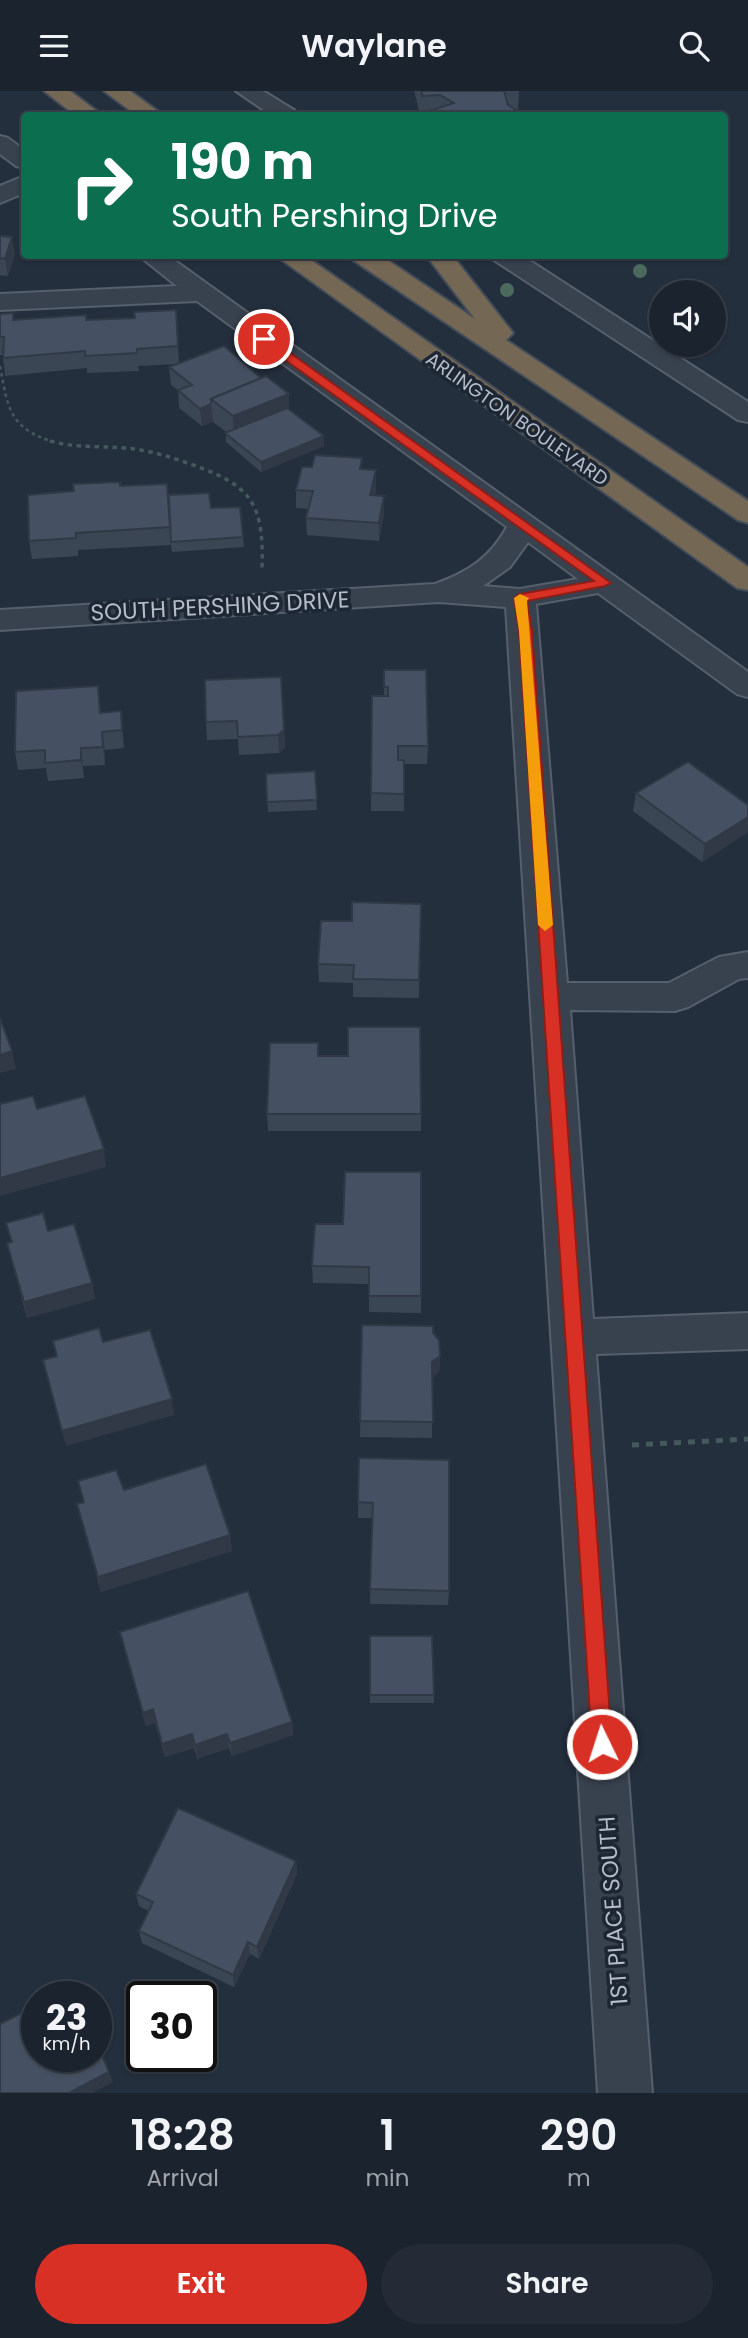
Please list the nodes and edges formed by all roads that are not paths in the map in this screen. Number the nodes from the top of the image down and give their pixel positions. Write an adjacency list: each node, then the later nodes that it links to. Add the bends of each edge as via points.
1 (55, 91): 4 (highway)
2 (115, 91): 5 (highway)
3 (247, 91): 6 (street)
4 (86, 112)
5 (146, 112)
6 (281, 112)
7 (0, 142): 8 (street)
8 (21, 158)
9 (21, 185): 10 (street)
10 (0, 197)
11 (0, 211): 12 (street)
12 (21, 212)
13 (155, 259): 18 (street)
14 (293, 259): 22 (highway, ARLINGTON BOULEVARD)
15 (368, 259): 20 (highway)
16 (441, 259): 20 (highway)
17 (509, 259): 21 (street)
18 (199, 293): 19 (street); 24 (street)
19 (0, 302)
20 (529, 367): 23 (highway)
21 (748, 414)
22 (540, 435): 25 (highway, ARLINGTON BOULEVARD); 29 (highway)
23 (748, 514)
24 (523, 525): 26 (street); 27 (street, SOUTH PERSHING DRIVE, via 503,560 467,583)
25 (748, 581)
26 (605, 583): 28 (street, SOUTH PERSHING DRIVE); 31 (street)
27 (439, 593): 28 (street, SOUTH PERSHING DRIVE); 30 (street, SOUTH PERSHING DRIVE)
28 (520, 598): 33 (street, 1ST PLACE SOUTH)
29 (748, 602)
30 (0, 620)
31 (748, 687)
32 (748, 965): 33 (street, via 732,966 675,997)
33 (550, 996): 35 (street, 1ST PLACE SOUTH)
34 (748, 1331): 35 (street)
35 (575, 1337): 36 (street, 1ST PLACE SOUTH)
36 (625, 2093)

